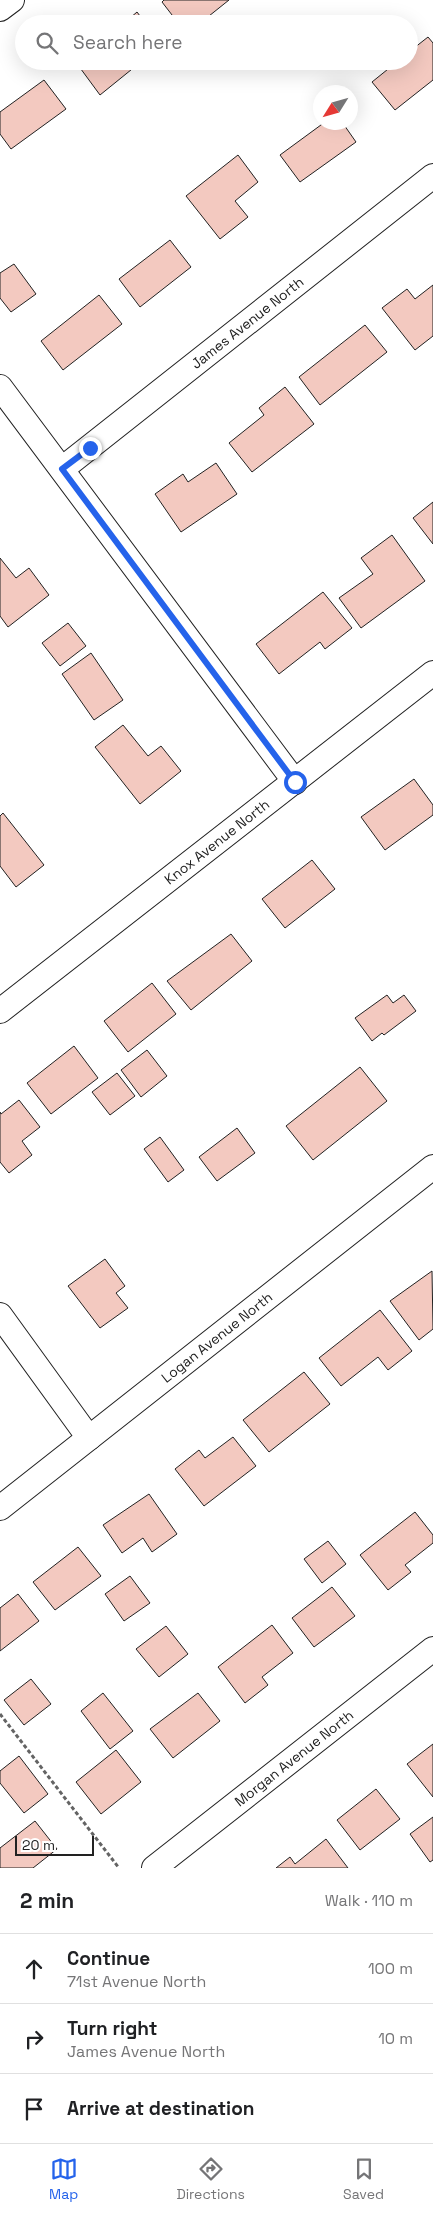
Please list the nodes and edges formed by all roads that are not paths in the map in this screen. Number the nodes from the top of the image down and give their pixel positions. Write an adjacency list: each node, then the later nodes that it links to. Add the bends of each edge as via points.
1 (12, 0): 2 (street)
2 (0, 9)
3 (433, 176): 5 (street, James Avenue North)
4 (0, 387): 5 (street)
5 (62, 469): 7 (street)
6 (433, 673): 7 (street, Knox Avenue North)
7 (295, 782): 8 (street, Knox Avenue North)
8 (3, 1001)
9 (433, 1167): 11 (street, Logan Avenue North)
10 (0, 1315): 11 (street)
11 (89, 1438): 12 (street, Logan Avenue North)
12 (0, 1508)
13 (433, 1649): 14 (street, Morgan Avenue North)
14 (154, 1868)

